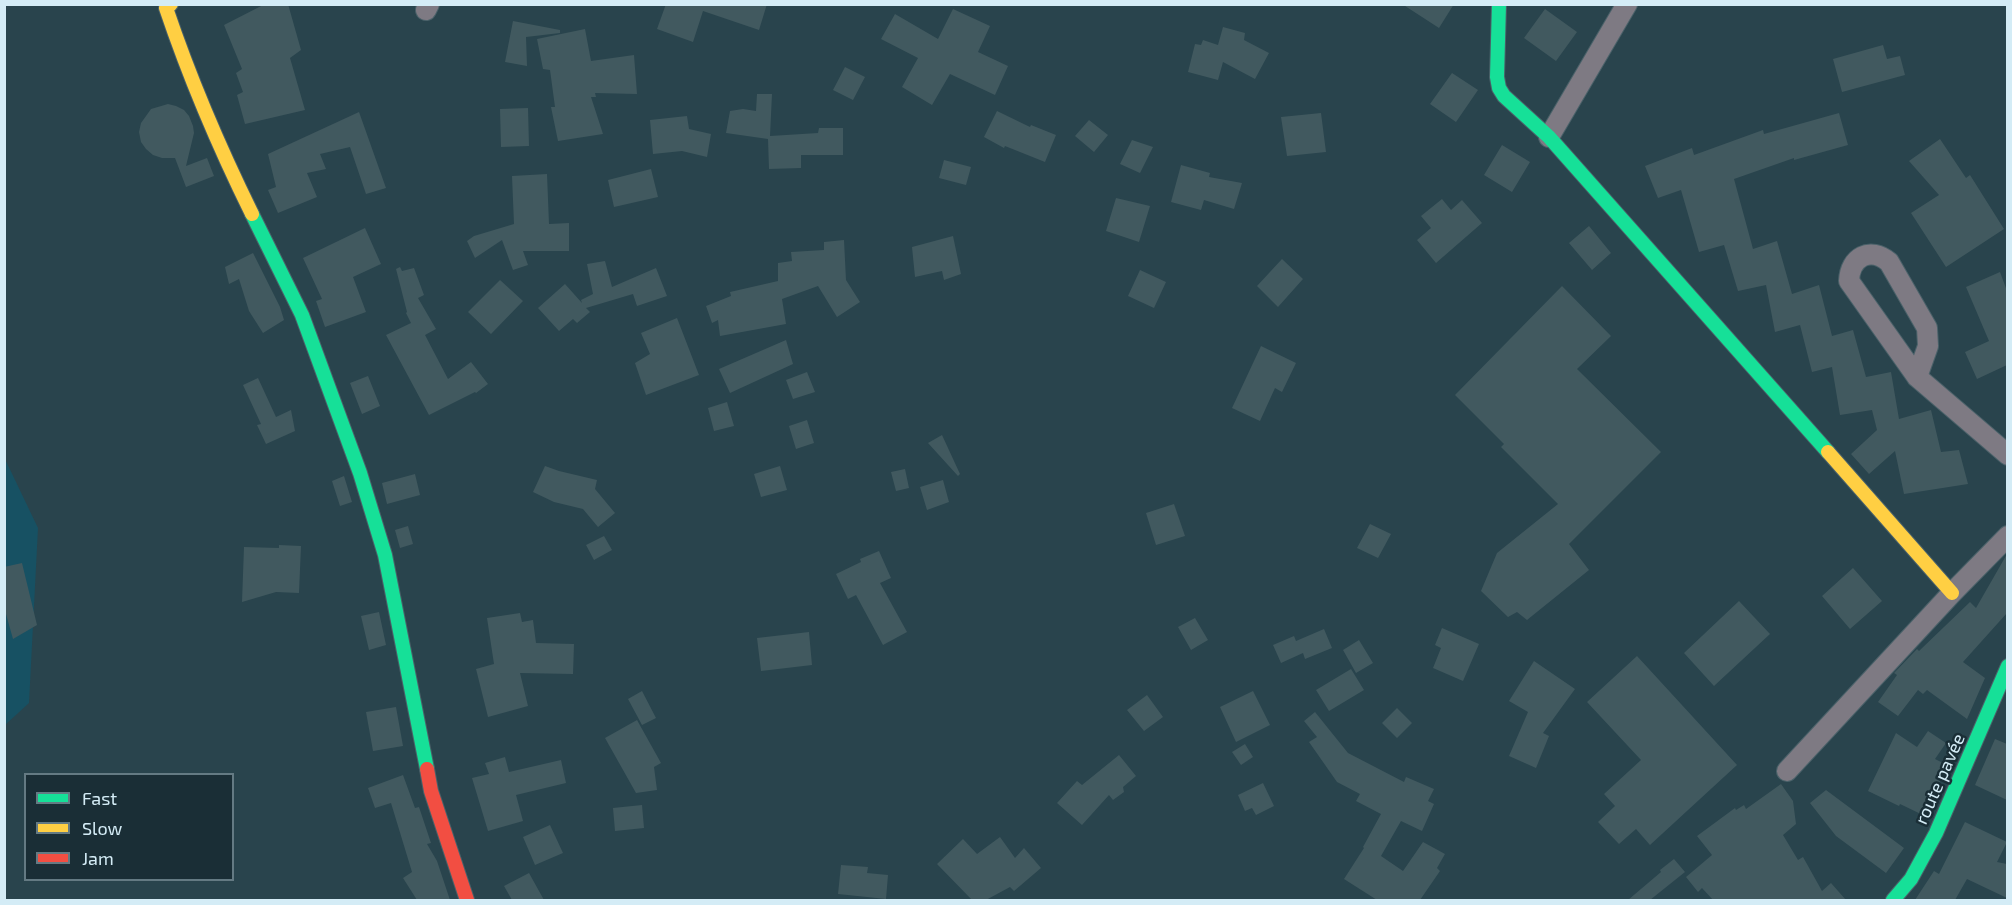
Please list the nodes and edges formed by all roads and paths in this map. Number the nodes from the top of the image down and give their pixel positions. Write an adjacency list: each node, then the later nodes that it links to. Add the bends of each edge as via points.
1 (171, 4): 12 (street, via 166,8 184,62 228,166 302,315 360,473 384,555 431,791)
2 (1499, 4): 4 (street, via 1499,88)
3 (1627, 4): 4 (street)
4 (1548, 137): 8 (street)
5 (1917, 377): 5 (street, via 1849,281 1849,270 1871,253 1889,262 1927,328 1928,346); 6 (street)
6 (2007, 455)
7 (2007, 536): 8 (street)
8 (1952, 593): 11 (street)
9 (2007, 666): 10 (street, route pavée)
10 (2000, 708): 13 (street, route pavée, via 1911,879)
11 (1787, 771)
12 (467, 900)
13 (1893, 900)

